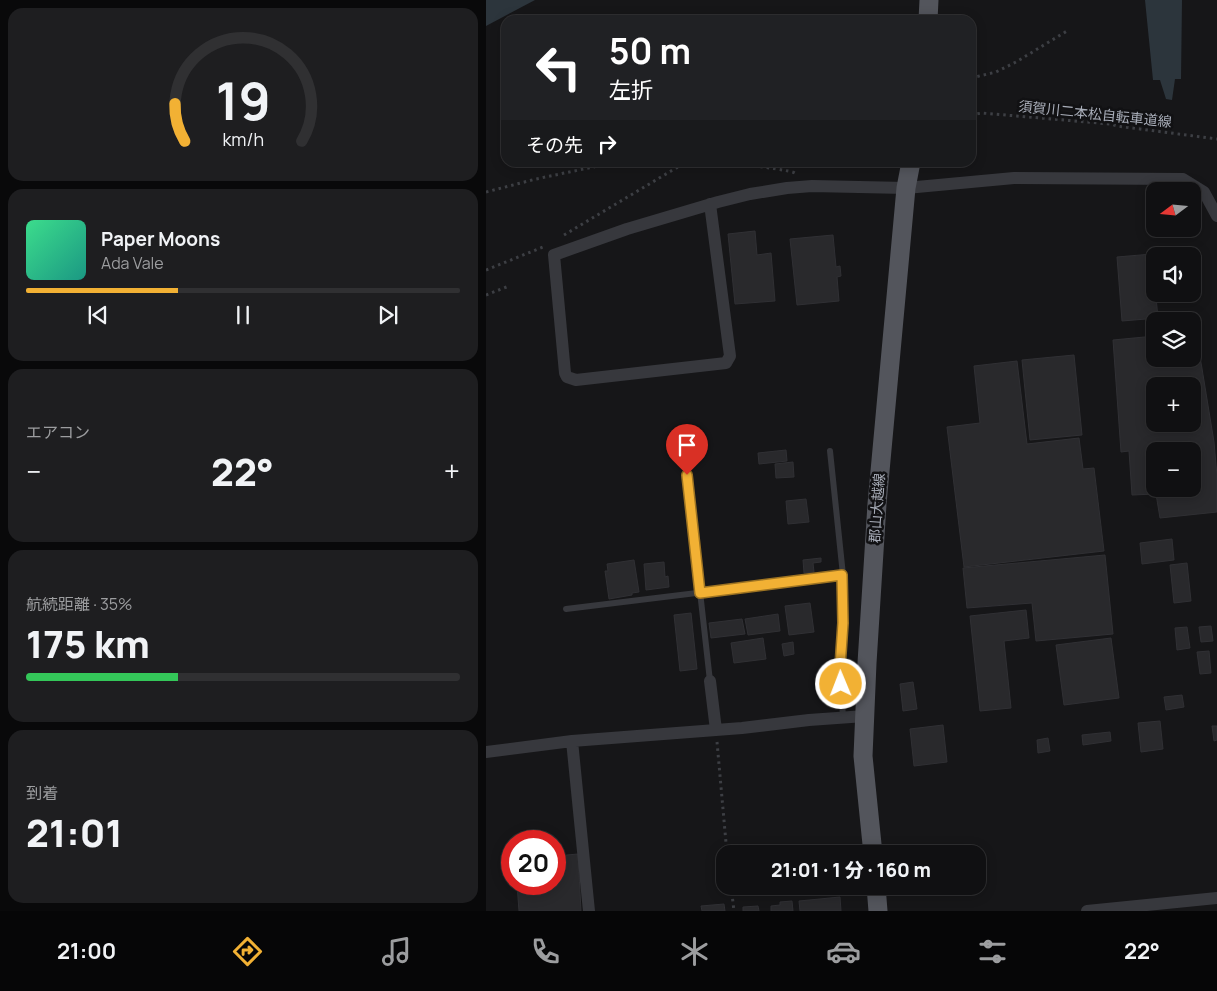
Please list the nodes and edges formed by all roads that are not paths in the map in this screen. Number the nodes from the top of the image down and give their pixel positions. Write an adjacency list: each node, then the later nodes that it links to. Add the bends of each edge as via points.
1 (929, 0): 2 (main road)
2 (928, 15)
3 (910, 167): 4 (main road, 郡山大越線)
4 (906, 188): 5 (street, via 812,186 750,194); 6 (street, via 1014,178 1182,178 1204,192); 13 (main road, 郡山大越線, via 876,504)
5 (710, 204): 5 (street, via 730,356 726,363 576,380 568,377 550,250)
6 (1217, 216)
7 (830, 451): 9 (lane)
8 (687, 475): 10 (lane)
9 (842, 575): 10 (lane); 14 (lane, via 840,667)
10 (700, 593): 11 (lane); 12 (lane)
11 (566, 609)
12 (710, 681): 15 (street)
13 (865, 716): 14 (street); 18 (main road, 郡山大越線, via 864,756)
14 (843, 718): 15 (street)
15 (716, 730): 16 (street)
16 (572, 741): 17 (street); 22 (street)
17 (486, 752)
18 (872, 845)
19 (877, 895): 23 (main road)
20 (1217, 898): 21 (street)
21 (1165, 907): 24 (street)
22 (589, 911)
23 (878, 911)
24 (1087, 911)

